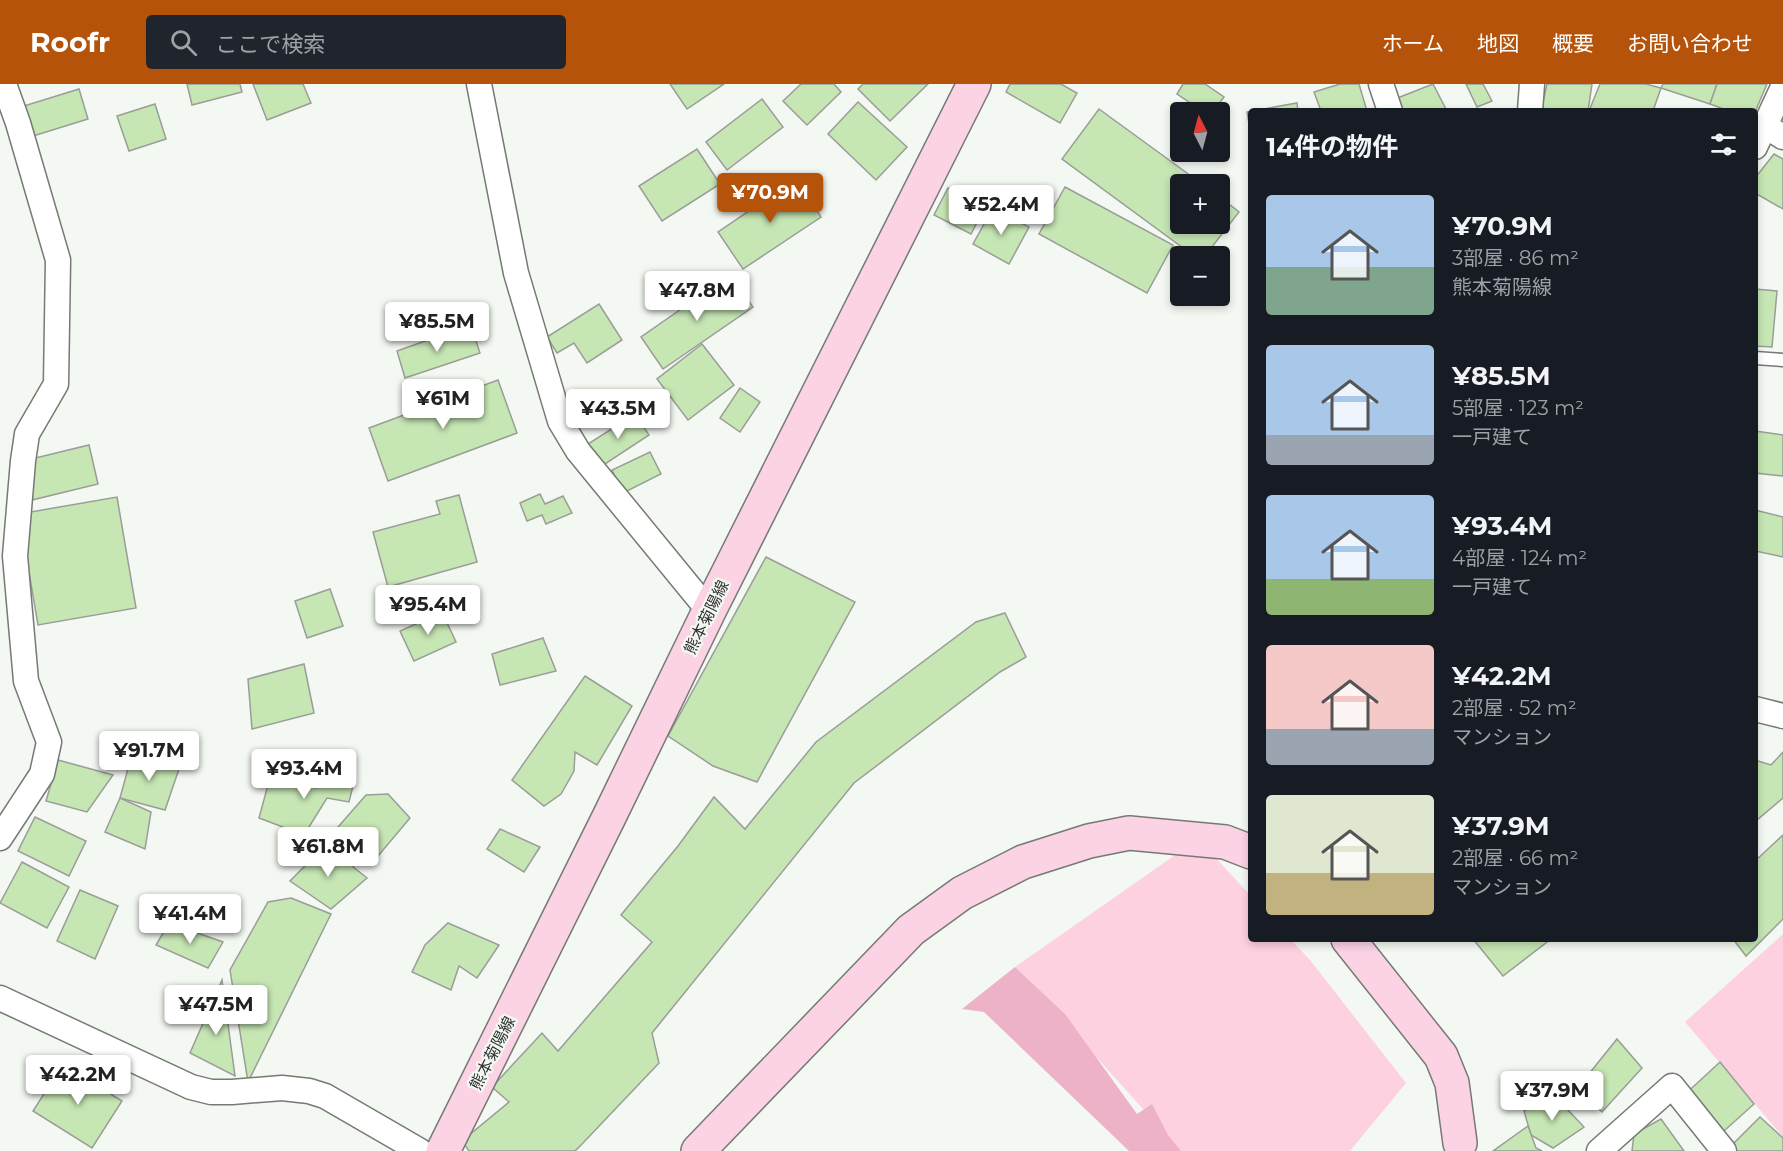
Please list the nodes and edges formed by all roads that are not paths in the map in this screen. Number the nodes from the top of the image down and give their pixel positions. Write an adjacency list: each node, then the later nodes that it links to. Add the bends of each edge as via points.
1 (4, 84): 15 (street, via 58,260 56,384 27,434 15,556 26,681 49,742 42,774)
2 (479, 84): 12 (street, via 516,273 560,421 578,451)
3 (974, 84): 12 (main road, 熊本菊陽線)
4 (1381, 84): 7 (street)
5 (1532, 84): 8 (street)
6 (1783, 87): 9 (street)
7 (1389, 108)
8 (1530, 108)
9 (1767, 136)
10 (1758, 358): 11 (lane)
11 (1783, 360)
12 (709, 611): 21 (main road, 熊本菊陽線)
13 (1758, 711): 14 (street)
14 (1783, 716)
15 (0, 838)
16 (1248, 851): 22 (main road, via 1225,842 1129,833 1023,862 962,893 911,930)
17 (1350, 942): 19 (main road, via 1441,1056 1452,1083)
18 (0, 999): 20 (street, via 191,1087 211,1092 282,1088 325,1096)
19 (1462, 1147)
20 (420, 1151)
21 (442, 1151)
22 (698, 1151)
23 (1599, 1151): 24 (street, via 1672,1086)
24 (1724, 1151)

